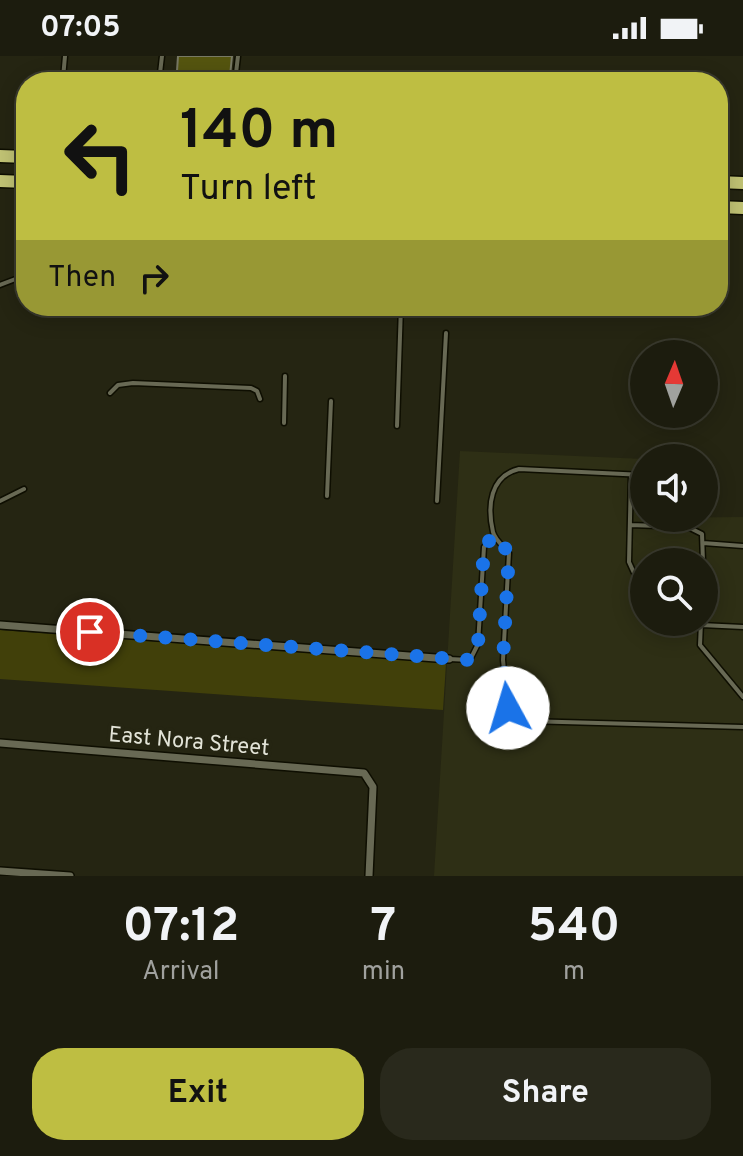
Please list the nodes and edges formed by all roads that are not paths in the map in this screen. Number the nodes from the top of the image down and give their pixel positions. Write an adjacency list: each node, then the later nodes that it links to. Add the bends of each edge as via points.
1 (401, 316): 10 (lane)
2 (446, 333): 15 (lane)
3 (285, 376): 9 (lane)
4 (181, 385): 5 (lane, via 124,384); 6 (lane); 7 (lane, via 251,388)
5 (110, 393)
6 (180, 396)
7 (260, 399)
8 (331, 401): 13 (lane)
9 (284, 423)
10 (397, 426)
11 (630, 475): 17 (lane, via 506,472 492,497)
12 (24, 489): 14 (lane)
13 (327, 496)
14 (0, 501)
15 (437, 501)
16 (699, 532): 18 (lane)
17 (494, 535): 25 (lane, via 484,547 478,644 470,660); 27 (lane, via 509,553 503,660 508,708 526,721)
18 (703, 543): 19 (lane); 20 (lane)
19 (743, 546)
20 (703, 548)
21 (0, 625): 25 (street)
22 (718, 625): 23 (lane)
23 (743, 627)
24 (700, 636): 26 (lane, via 700,645)
25 (449, 659)
26 (743, 697)
27 (743, 727)
28 (0, 743): 31 (street, East Nora Street, via 361,772 371,780)
29 (0, 871): 30 (street)
30 (70, 876)
31 (369, 876)

